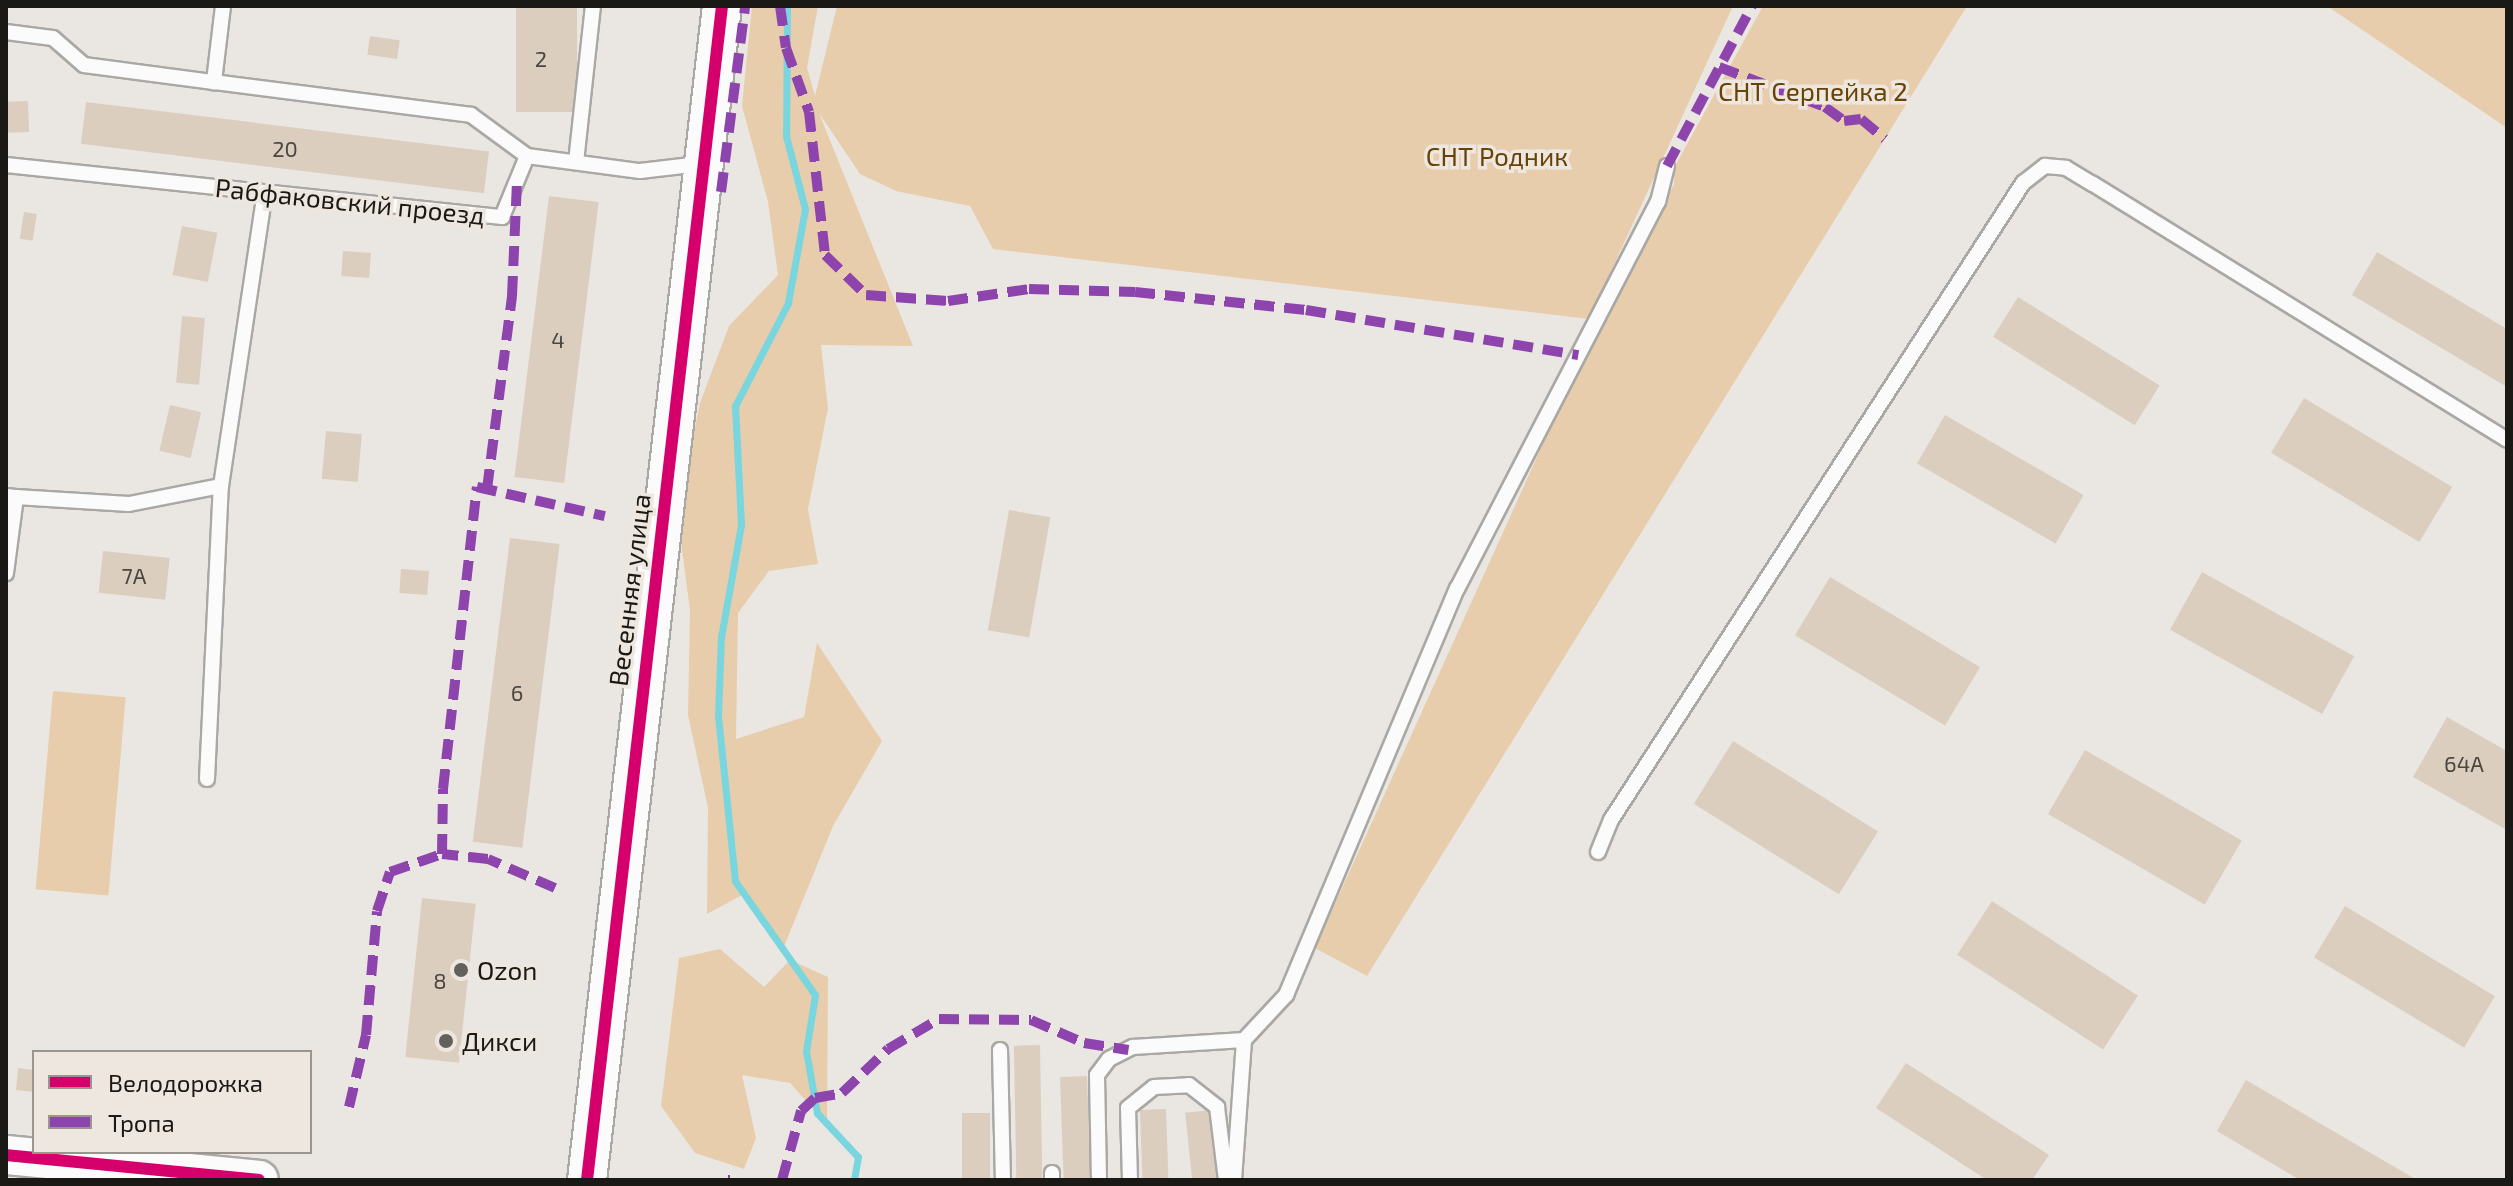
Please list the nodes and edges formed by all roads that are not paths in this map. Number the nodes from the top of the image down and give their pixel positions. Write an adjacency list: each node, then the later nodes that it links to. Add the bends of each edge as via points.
1 (223, 6): 5 (lane)
2 (593, 6): 7 (lane)
3 (722, 6): 8 (street, Весенняя улица)
4 (6, 32): 5 (lane, via 53,38 84,65)
5 (214, 82): 6 (lane, via 471,115)
6 (527, 156): 7 (lane); 11 (lane, Рабфаковский проезд, via 502,217)
7 (576, 162): 8 (lane, via 640,171)
8 (701, 164): 22 (street, Весенняя улица)
9 (6, 165): 11 (lane, Рабфаковский проезд)
10 (1667, 166): 18 (lane, via 1658,202 1457,589 1286,995)
11 (265, 192): 13 (lane)
12 (2507, 440): 17 (lane, via 2093,184 2066,168 2045,166 2014,196 1611,820)
13 (221, 486): 14 (lane, via 129,504); 16 (lane)
14 (11, 496): 15 (lane)
15 (6, 573)
16 (207, 779)
17 (1598, 852)
18 (1244, 1040): 24 (lane, via 1133,1047 1109,1059 1097,1075); 27 (lane)
19 (1000, 1050): 23 (lane)
20 (6, 1155): 21 (street)
21 (259, 1180)
22 (587, 1180)
23 (1003, 1180)
24 (1099, 1180)
25 (1130, 1180): 26 (lane, via 1128,1108 1154,1087 1189,1085 1217,1107)
26 (1226, 1180)
27 (1234, 1180)

